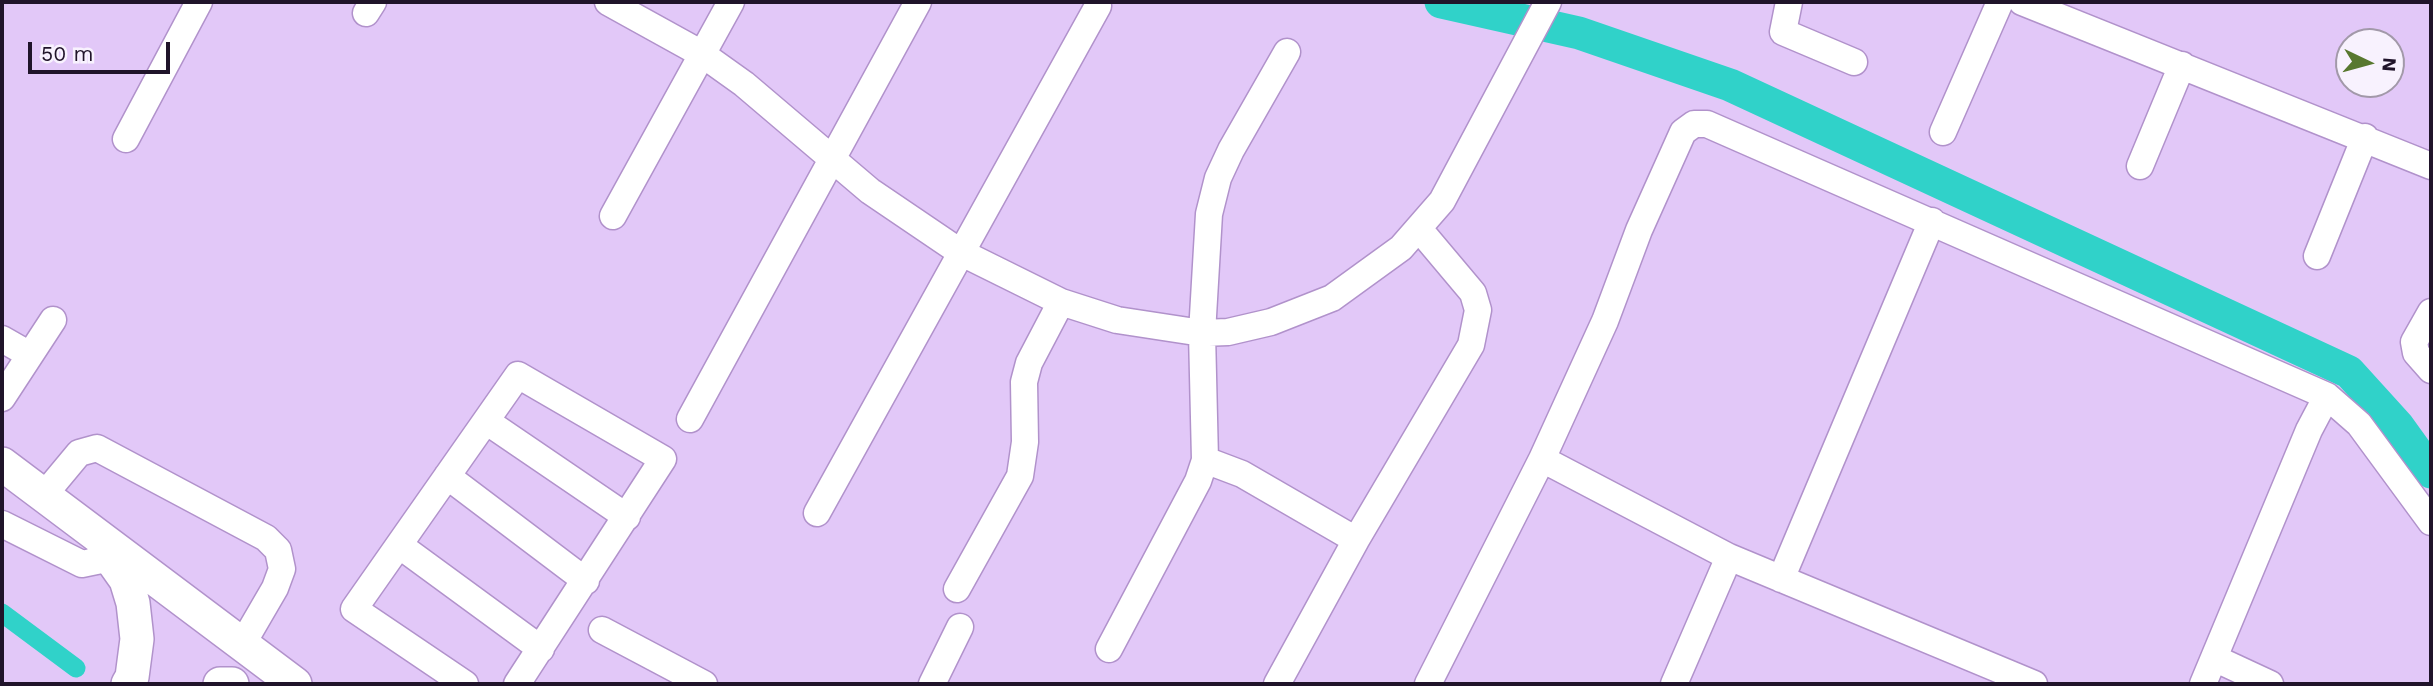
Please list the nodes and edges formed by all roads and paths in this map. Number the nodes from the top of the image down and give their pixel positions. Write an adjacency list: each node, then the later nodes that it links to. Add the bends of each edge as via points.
1 (199, 2): 16 (street)
2 (608, 2): 11 (street)
3 (731, 2): 11 (street)
4 (918, 2): 17 (street)
5 (1548, 2): 22 (street, via 1442,201)
6 (1789, 2): 12 (street, via 1783,32)
7 (2000, 2): 14 (street)
8 (2022, 2): 13 (street)
9 (1098, 6): 23 (street)
10 (1287, 52): 28 (street, via 1218,178 1209,214)
11 (702, 54): 17 (street); 20 (street)
12 (1854, 62)
13 (2182, 65): 15 (street); 18 (street)
14 (1943, 132)
15 (2365, 137): 19 (street); 24 (street)
16 (126, 139)
17 (833, 160): 23 (street, via 901,215); 34 (street)
18 (2140, 166)
19 (2431, 166)
20 (613, 216)
21 (1932, 221): 32 (street); 36 (street, via 1720,129 1694,124 1683,132); 50 (street)
22 (1420, 230): 28 (street, via 1332,298 1271,322); 46 (street, via 1473,293 1476,327 1471,345)
23 (960, 252): 25 (street); 41 (street)
24 (2317, 256)
25 (1061, 302): 28 (street, via 1117,320); 52 (street, via 1024,382 1025,442 1020,476)
26 (2431, 312): 31 (street, via 2414,342 2416,354)
27 (52, 320): 30 (street)
28 (1202, 333): 37 (street)
29 (2, 339): 30 (street)
30 (30, 355): 33 (street)
31 (2431, 370)
32 (2327, 396): 44 (street, via 2359,424); 58 (street)
33 (2, 398)
34 (690, 419)
35 (486, 421): 39 (street); 42 (street); 42 (street, via 518,375 663,459)
36 (1542, 459): 48 (street); 68 (street)
37 (1205, 460): 46 (street, via 1242,474); 57 (street)
38 (2, 464): 40 (main road)
39 (447, 476): 47 (street); 51 (street)
40 (44, 495): 43 (main road); 55 (street, via 79,453 97,448 266,538 278,550 282,569)
41 (817, 513)
42 (627, 517): 51 (street)
43 (78, 519): 49 (main road); 55 (main road)
44 (2431, 522)
45 (2, 524): 49 (street, via 82,564)
46 (1356, 541): 67 (street)
47 (399, 545): 56 (street); 63 (street, via 354,609)
48 (1729, 557): 50 (street); 69 (street)
49 (111, 558): 59 (main road, via 126,580 133,603 137,639)
50 (1781, 579): 70 (street)
51 (586, 581): 56 (street)
52 (957, 589)
53 (960, 627): 66 (street)
54 (602, 630): 65 (street)
55 (243, 643): 62 (main road)
56 (541, 649): 64 (street)
57 (1109, 649)
58 (2214, 658): 71 (street); 72 (street)
59 (128, 684)
60 (220, 684): 61 (main road)
61 (232, 684)
62 (295, 684)
63 (465, 684)
64 (517, 684)
65 (704, 684)
66 (932, 684)
67 (1277, 684)
68 (1428, 684)
69 (1674, 684)
70 (2034, 684)
71 (2203, 684)
72 (2270, 684)

